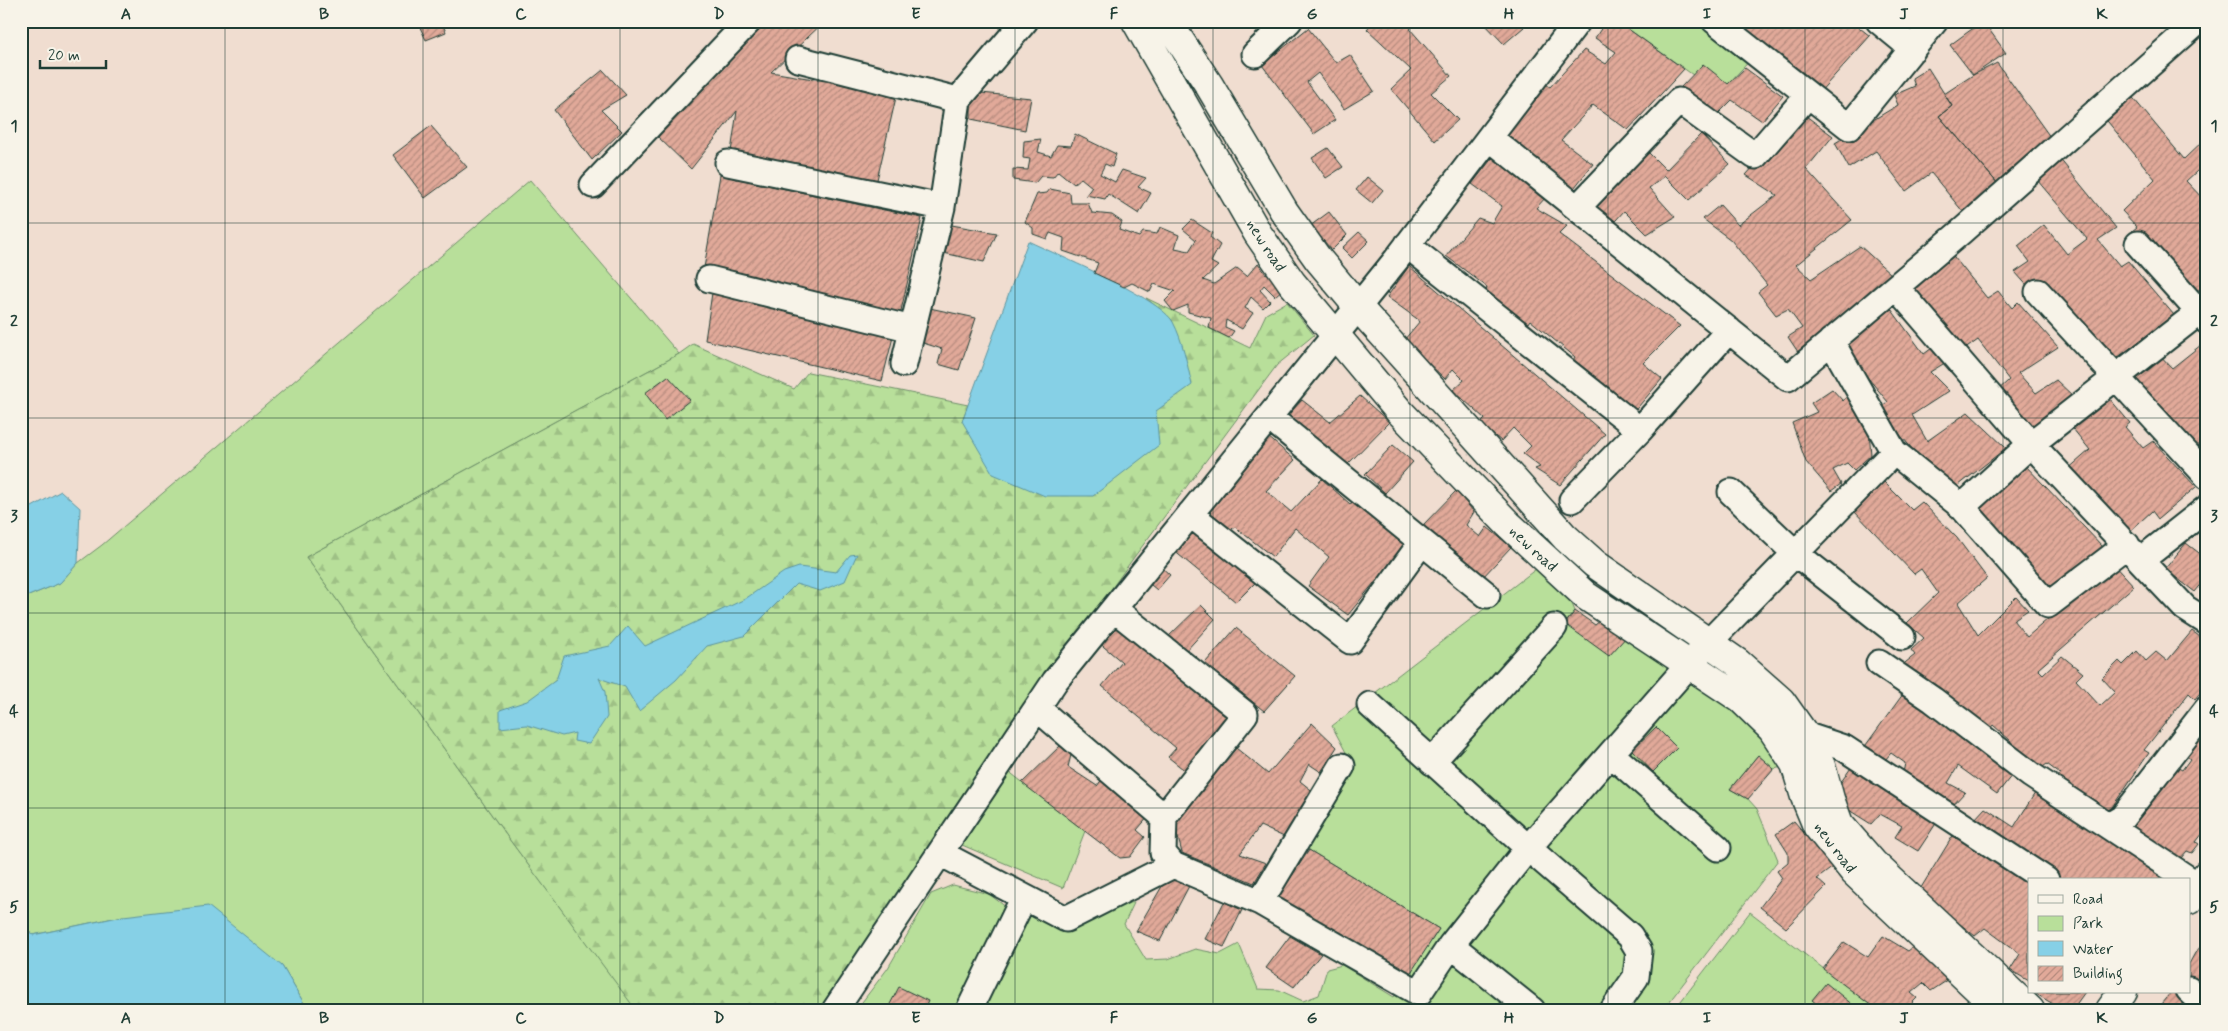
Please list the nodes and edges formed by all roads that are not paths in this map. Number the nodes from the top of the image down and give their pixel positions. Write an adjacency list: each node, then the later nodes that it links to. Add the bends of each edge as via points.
1 (750, 21): 18 (street)
2 (1024, 21): 15 (street)
3 (1136, 21): 30 (main road, new road, via 1258,234 1292,283)
4 (1167, 21): 26 (main road, new road, via 1284,211)
5 (1290, 21): 12 (street)
6 (1578, 21): 16 (street)
7 (1715, 21): 14 (street)
8 (1878, 21): 11 (street)
9 (1935, 21): 11 (street)
10 (2199, 21): 24 (street)
11 (1912, 49): 14 (street, via 1849,127)
12 (1256, 54)
13 (798, 59): 15 (street)
14 (1808, 95): 20 (street, via 1755,156 1679,101)
15 (958, 100): 19 (street)
16 (1490, 138): 20 (street); 22 (street)
17 (728, 164): 19 (street)
18 (593, 185)
19 (942, 207): 28 (street)
20 (1577, 208): 29 (street)
21 (2138, 244): 27 (street)
22 (1408, 245): 26 (street); 35 (street)
23 (709, 279): 28 (street)
24 (1896, 287): 31 (street); 36 (street)
25 (2038, 292): 33 (street)
26 (1358, 307): 30 (street); 52 (main road, new road, via 1564,537 1595,564)
27 (2204, 313): 33 (street)
28 (912, 329): 32 (street)
29 (1729, 330): 31 (street, via 1788,378); 35 (street)
30 (1336, 334): 34 (street); 54 (main road, new road, via 1399,411 1508,524 1586,596)
31 (1831, 341): 37 (street)
32 (904, 364)
33 (2115, 378): 36 (street); 38 (street)
34 (1269, 417): 43 (street); 44 (street)
35 (1640, 430): 40 (street)
36 (2031, 444): 41 (street); 45 (street)
37 (1894, 452): 41 (street); 46 (street)
38 (2207, 476)
39 (1731, 492): 46 (street)
40 (1572, 500)
41 (1962, 507): 45 (street, via 2048,605)
42 (2207, 508): 45 (street)
43 (1190, 514): 44 (street, via 1350,641); 48 (street)
44 (1422, 542): 47 (street)
45 (2134, 552): 49 (street, via 2185,608)
46 (1795, 553): 51 (street); 52 (street)
47 (1487, 595)
48 (1114, 609): 56 (street); 62 (street, via 1245,714)
49 (2207, 622)
50 (1554, 627): 60 (street)
51 (1902, 637)
52 (1708, 642): 54 (street); 58 (main road, new road, via 1738,663 1781,701)
53 (1879, 663): 63 (street, via 2031,774)
54 (1690, 664): 58 (main road, new road, via 1740,699 1772,729); 59 (street)
55 (1370, 705): 60 (street)
56 (1037, 708): 62 (street); 66 (street)
57 (2207, 709): 63 (street, via 2122,818)
58 (1794, 741): 68 (street, via 1844,748); 80 (main road, new road, via 1795,764 1817,826 1854,872); 81 (main road, new road, via 1822,766 1839,824 1872,862)
59 (1611, 754): 64 (street); 65 (street)
60 (1432, 762): 64 (street)
61 (1342, 766): 71 (street)
62 (1164, 817): 67 (street, via 1163,853)
63 (2107, 824): 69 (street)
64 (1528, 848): 72 (street); 79 (street, via 1630,936 1639,951 1636,977)
65 (1718, 848)
66 (940, 852): 70 (street); 76 (street)
67 (1173, 865): 70 (street, via 1066,919); 71 (street)
68 (2043, 878)
69 (2186, 878)
70 (1024, 897): 77 (street)
71 (1260, 902): 72 (street, via 1419,993)
72 (1452, 944): 78 (street)
73 (2190, 991): 75 (street)
74 (2122, 994): 82 (main road)
75 (2207, 1007)
76 (835, 1010)
77 (969, 1010)
78 (1532, 1010)
79 (1613, 1010)
80 (1998, 1010)
81 (2030, 1010)
82 (2110, 1010)

